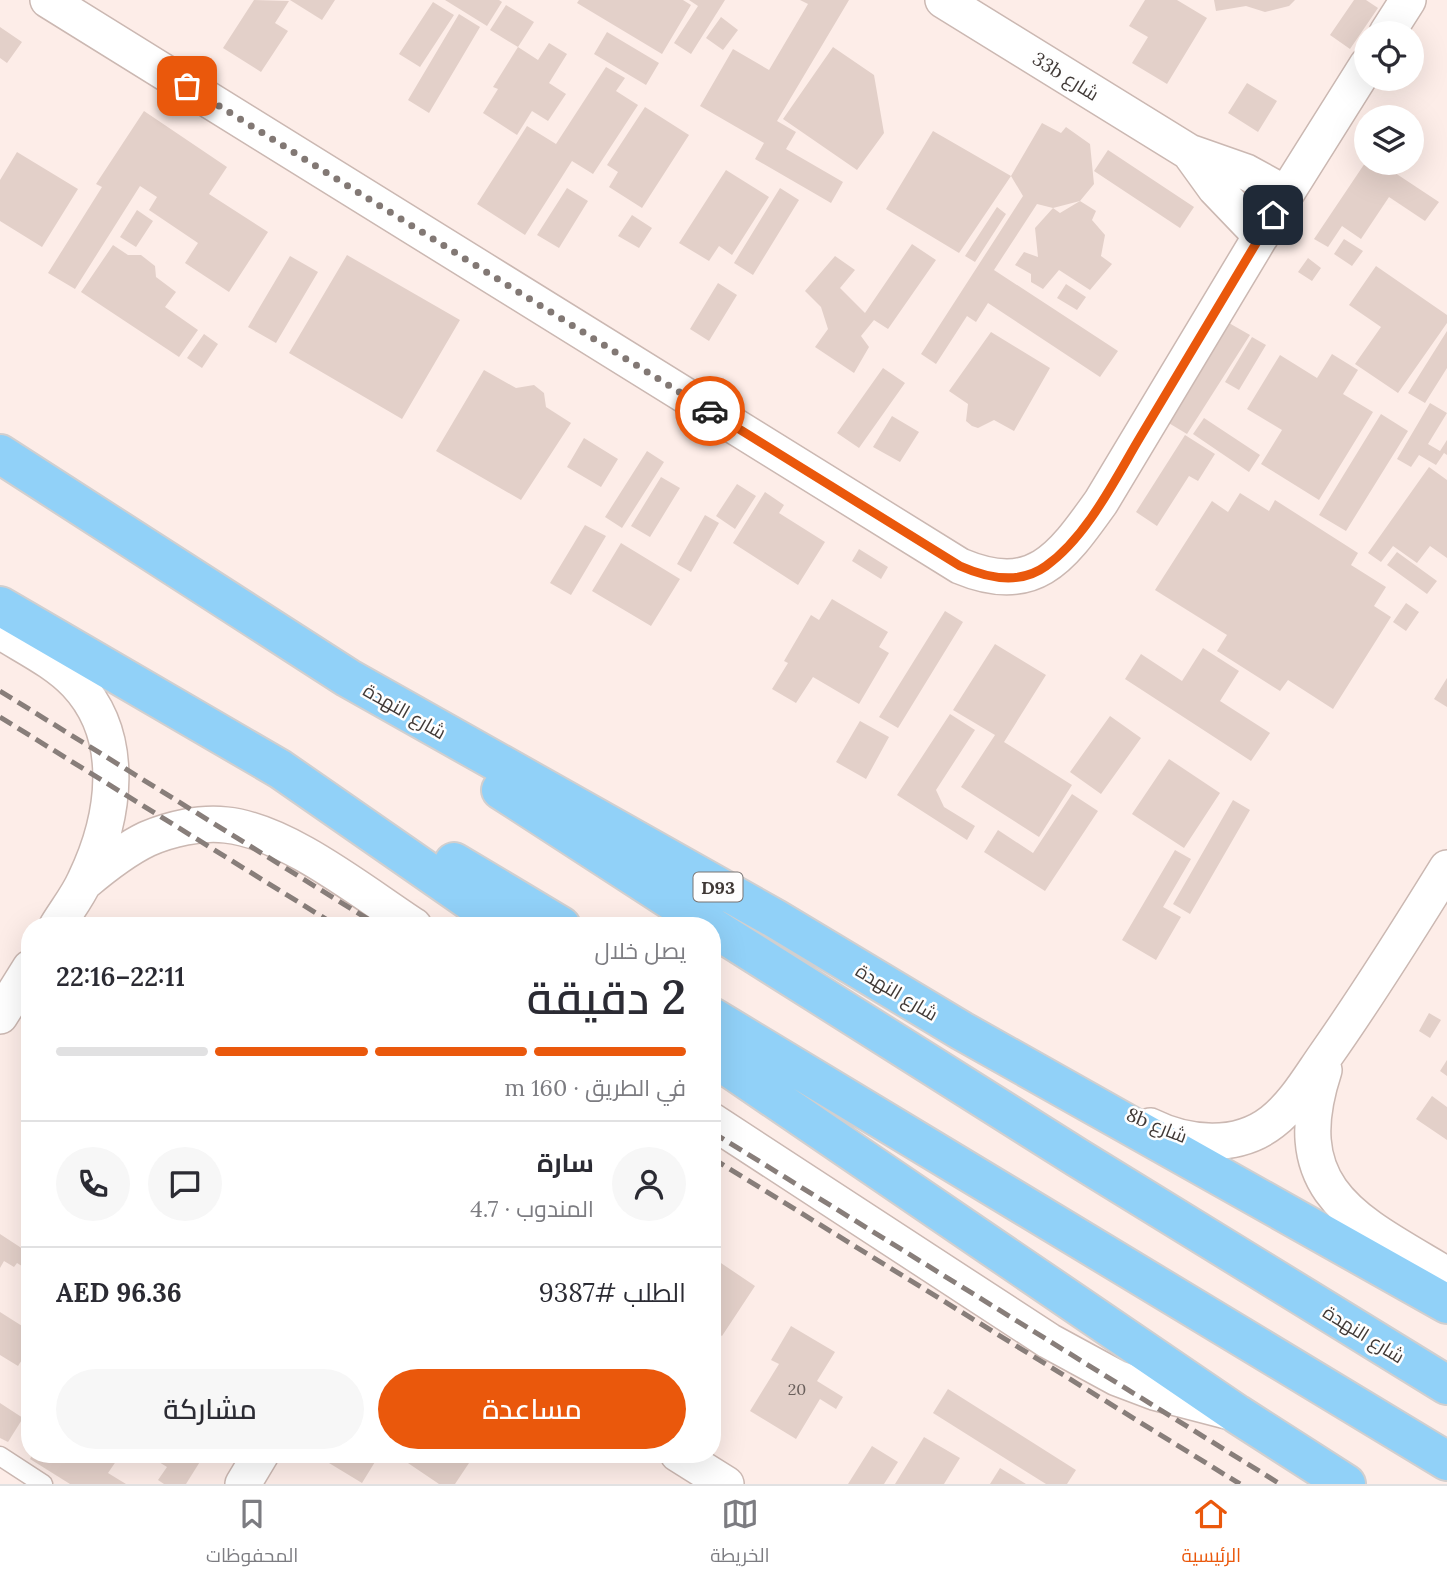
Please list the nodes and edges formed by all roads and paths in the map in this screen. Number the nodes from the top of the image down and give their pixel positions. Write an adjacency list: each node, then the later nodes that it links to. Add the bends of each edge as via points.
1 (48, 0): 8 (street, via 980,575 1029,575 1066,548 1089,519)
2 (943, 0): 6 (street, 33b شارع)
3 (1408, 0): 4 (street)
4 (1395, 21)
5 (1354, 86): 7 (street)
6 (1189, 152): 7 (street, 33b شارع, via 1246,172); 8 (street, 33b شارع, via 1215,188)
7 (1286, 194): 8 (street)
8 (1261, 236)
9 (0, 454): 12 (main road, شارع النهدة / D93)
10 (0, 606): 13 (main road)
11 (0, 631): 14 (street, via 75,682 90,700 105,732 111,779 107,815)
12 (348, 678): 20 (main road, شارع النهدة, via 479,776); 25 (main road, شارع النهدة / D93, via 739,899)
13 (279, 769): 18 (main road); 19 (main road)
14 (85, 881): 16 (street); 17 (street, via 147,839 187,827 225,825 262,833 301,852)
15 (1442, 887): 26 (street, 8b شارع)
16 (63, 917)
17 (400, 917)
18 (493, 917)
19 (546, 917)
20 (698, 917)
21 (721, 932): 31 (main road, شارع النهدة)
22 (21, 982): 23 (street)
23 (0, 1016)
24 (721, 1022): 34 (main road)
25 (961, 1031): 26 (street, 8b شارع, via 1161,1131 1188,1140 1245,1136 1271,1123 1292,1103); 30 (main road, شارع النهدة / D93)
26 (1332, 1047): 29 (street, 8b شارع, via 1312,1116 1313,1150 1322,1179 1340,1203 1365,1224)
27 (721, 1062): 32 (main road)
28 (721, 1127): 32 (street, via 1083,1361 1154,1392)
29 (1447, 1275)
30 (1447, 1304)
31 (1447, 1385)
32 (1237, 1414): 38 (main road)
33 (0, 1456): 36 (lane)
34 (1447, 1461)
35 (256, 1463): 37 (street)
36 (43, 1484)
37 (243, 1484)
38 (1346, 1484)

